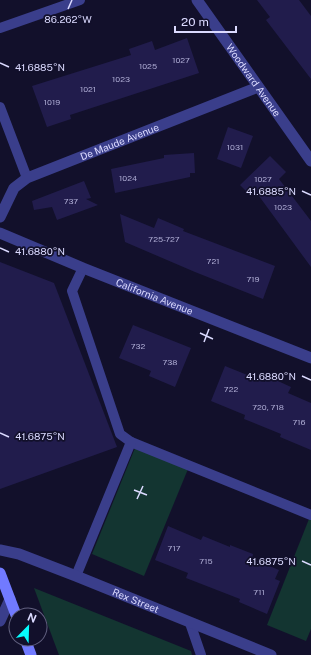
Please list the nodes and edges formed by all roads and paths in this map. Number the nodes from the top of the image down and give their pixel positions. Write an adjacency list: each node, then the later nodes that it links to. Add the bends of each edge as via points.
1 (80, 0): 3 (lane)
2 (197, 0): 4 (street, Woodward Avenue)
3 (0, 28)
4 (258, 87): 6 (street, Woodward Avenue); 7 (street, De Maude Avenue)
5 (0, 106): 7 (lane)
6 (311, 161)
7 (26, 178): 8 (street, De Maude Avenue, via 14,188)
8 (0, 217)
9 (0, 233): 10 (street, California Avenue)
10 (83, 268): 11 (street, California Avenue); 12 (lane, via 72,291 120,434)
11 (311, 358)
12 (131, 442): 13 (lane); 16 (lane)
13 (311, 515)
14 (0, 550): 16 (street, Rex Street, via 18,554)
15 (0, 573): 17 (main road)
16 (76, 576): 20 (street, Rex Street)
17 (10, 599): 18 (main road); 19 (street)
18 (13, 607)
19 (0, 621)
20 (190, 623): 21 (lane); 22 (street, Rex Street)
21 (201, 655)
22 (271, 655)

